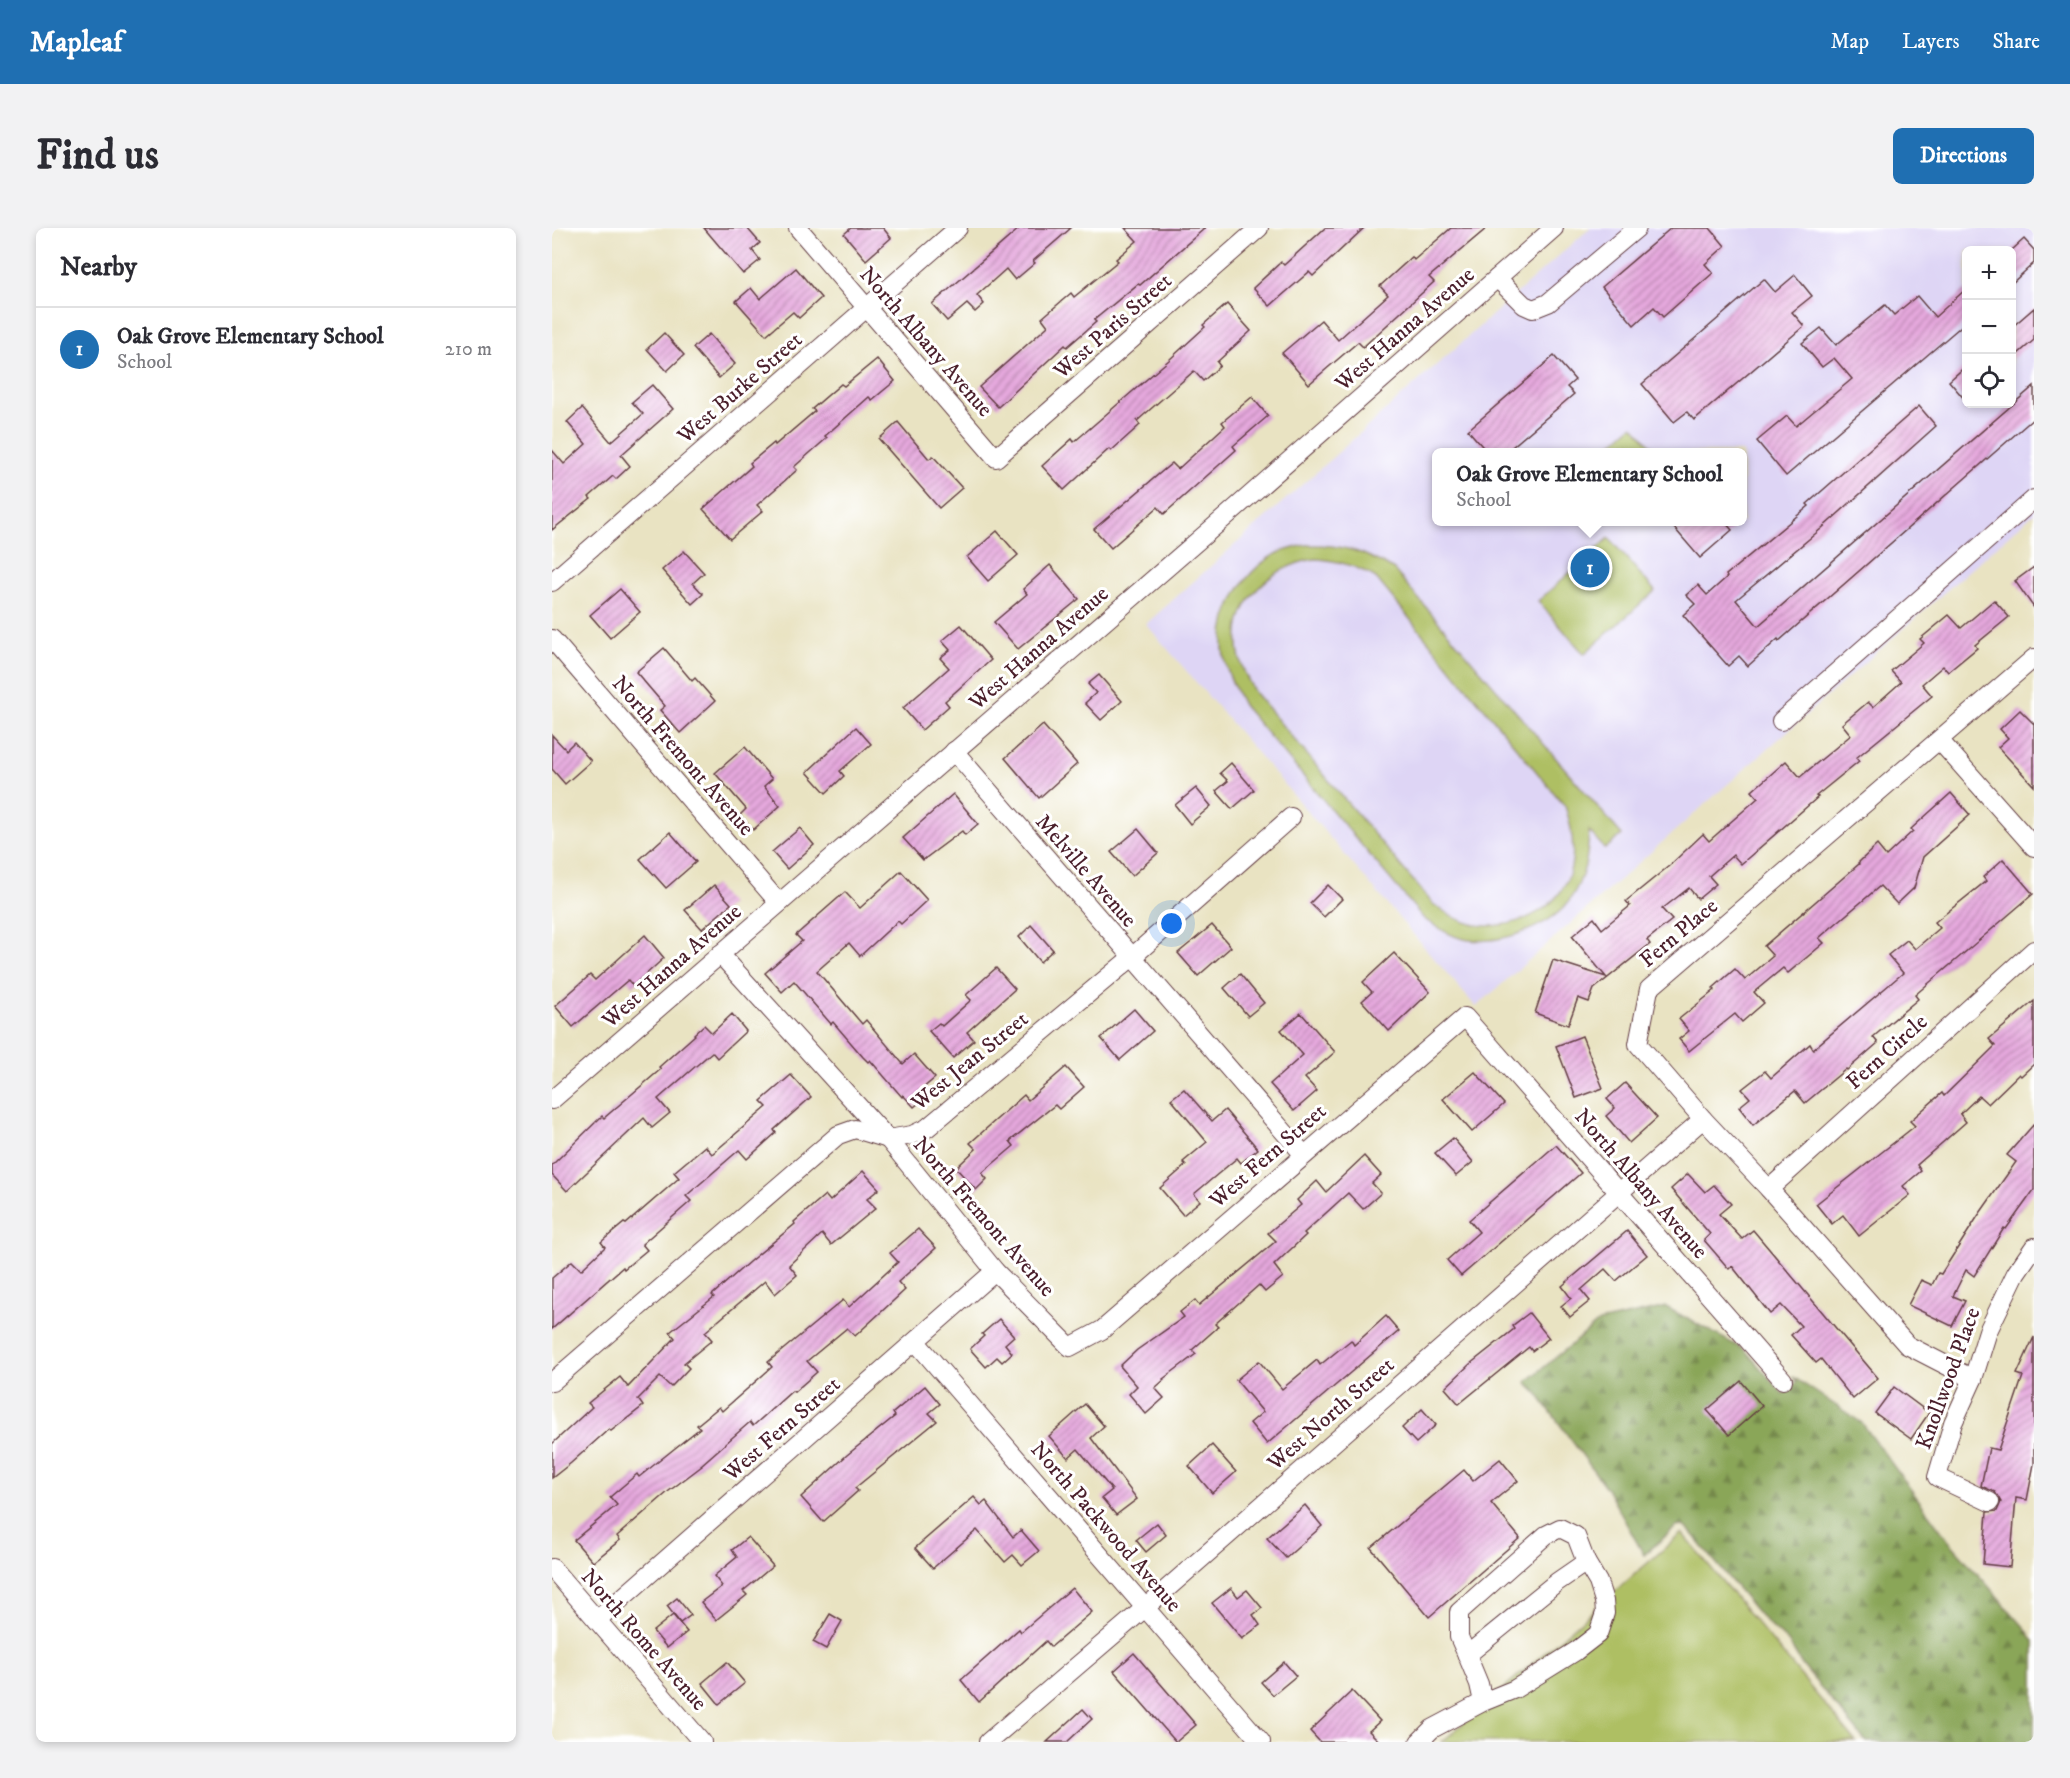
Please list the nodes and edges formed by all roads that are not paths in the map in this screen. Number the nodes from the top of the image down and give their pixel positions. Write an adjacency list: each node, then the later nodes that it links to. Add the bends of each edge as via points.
1 (798, 228): 7 (street, North Albany Avenue)
2 (958, 228): 7 (street, West Burke Street)
3 (1259, 228): 8 (street, West Paris Street)
4 (1554, 228): 6 (street, West Hanna Avenue)
5 (1636, 228): 6 (street, via 1548,303 1533,309)
6 (1497, 278): 15 (street, West Hanna Avenue)
7 (867, 307): 8 (street, North Albany Avenue); 10 (street, West Burke Street)
8 (996, 458)
9 (2034, 499): 13 (street)
10 (552, 582)
11 (552, 639): 18 (street, North Fremont Avenue)
12 (2034, 658): 14 (street, Fern Place)
13 (1781, 721)
14 (1940, 741): 17 (street); 24 (street, Fern Place, via 1649,989 1638,1044)
15 (954, 751): 18 (street, West Hanna Avenue); 21 (street, Melville Avenue)
16 (1291, 817): 21 (street, West Jean Street)
17 (2034, 847)
18 (779, 903): 20 (street, West Hanna Avenue)
19 (2034, 950): 27 (street, Fern Circle)
20 (720, 954): 23 (street, West Hanna Avenue); 25 (street, North Fremont Avenue)
21 (1131, 958): 25 (street, West Jean Street, via 927,1128); 26 (street, Melville Avenue)
22 (1465, 1017): 26 (street, West Fern Street); 28 (street, North Albany Avenue)
23 (552, 1100)
24 (1703, 1119): 27 (street, Fern Place); 28 (street, West North Street)
25 (888, 1139): 30 (street, North Fremont Avenue); 35 (street, West Jean Street, via 855,1129 838,1135)
26 (1304, 1155): 31 (street, West Fern Street)
27 (1770, 1189): 33 (street, Fern Place, via 1907,1345)
28 (1619, 1193): 34 (street, North Albany Avenue); 39 (street, West North Street)
29 (2034, 1247): 33 (street, Knollwood Place, via 2016,1273 1988,1331)
30 (995, 1271): 31 (street, North Fremont Avenue, via 1070,1347); 32 (street, West Fern Street)
31 (1102, 1330)
32 (916, 1342): 39 (street, North Packwood Avenue); 40 (street, West Fern Street)
33 (1972, 1379): 36 (street, Knollwood Place, via 1953,1423 1937,1477)
34 (1783, 1380)
35 (552, 1382)
36 (1990, 1502)
37 (1586, 1562): 41 (street); 41 (street, via 1576,1536 1560,1528 1546,1535 1459,1612 1459,1637); 42 (street, via 1604,1601 1605,1613 1598,1634 1515,1689)
38 (552, 1568): 40 (street, North Rome Avenue)
39 (1146, 1607): 44 (street, West North Street); 45 (street, North Packwood Avenue)
40 (597, 1620): 43 (street, North Rome Avenue)
41 (1467, 1655): 42 (street)
42 (1483, 1702): 46 (street, via 1432,1729)
43 (702, 1742)
44 (988, 1742)
45 (1261, 1742)
46 (1419, 1742)

